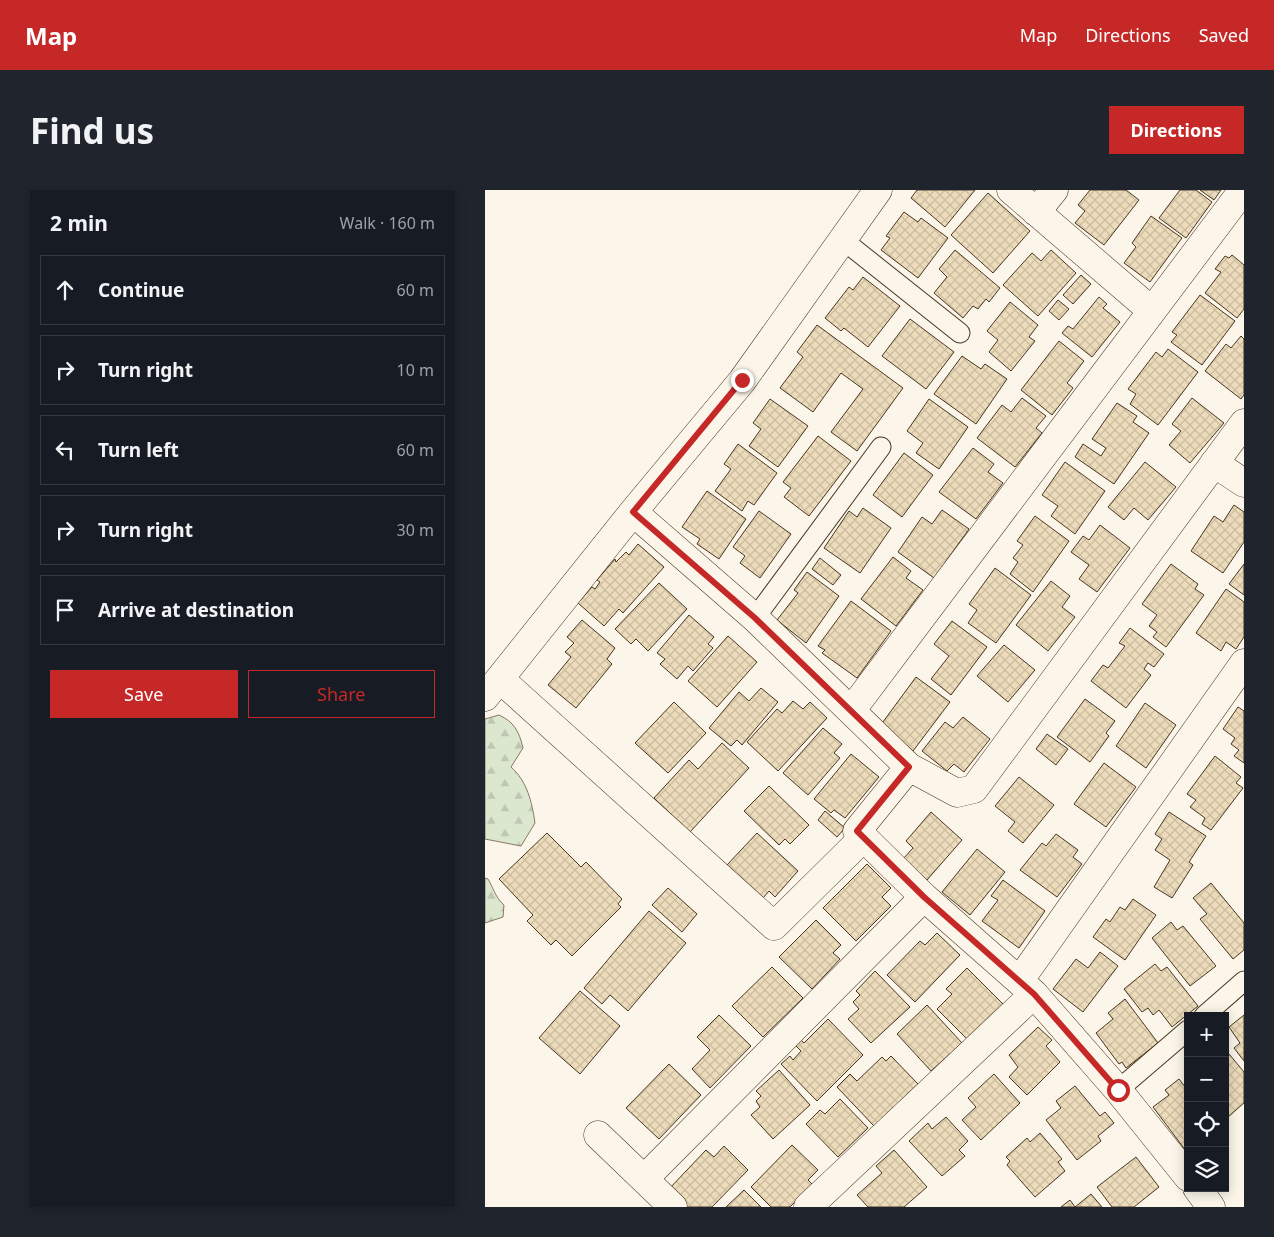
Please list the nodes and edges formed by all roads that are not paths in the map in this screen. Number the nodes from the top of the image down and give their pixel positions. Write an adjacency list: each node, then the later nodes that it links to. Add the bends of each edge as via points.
1 (878, 190): 6 (street)
2 (1011, 190): 5 (street)
3 (1054, 190): 5 (street)
4 (1243, 190): 7 (street)
5 (1036, 212): 7 (street)
6 (843, 240): 8 (lane); 13 (street, via 742,380)
7 (1152, 311): 17 (street)
8 (960, 333)
9 (1244, 423): 11 (street)
10 (881, 447): 14 (lane)
11 (1214, 462): 12 (street); 18 (street, via 974,789 957,793)
12 (1244, 483)
13 (633, 512): 14 (street); 16 (street)
14 (755, 618): 17 (street)
15 (1244, 664): 22 (street)
16 (492, 688): 19 (street, via 774,926)
17 (851, 711): 18 (street)
18 (909, 767): 19 (street, via 857,831)
19 (863, 838): 20 (street)
20 (924, 897): 22 (street); 28 (street)
21 (1244, 982): 23 (lane)
22 (1027, 987): 25 (street); 31 (street)
23 (1209, 1012)
24 (1184, 1033): 25 (lane)
25 (1118, 1090): 27 (street)
26 (598, 1135): 28 (street)
27 (1184, 1172)
28 (644, 1179): 30 (street)
29 (1200, 1192): 32 (street)
30 (673, 1207)
31 (808, 1207)
32 (1211, 1207)

